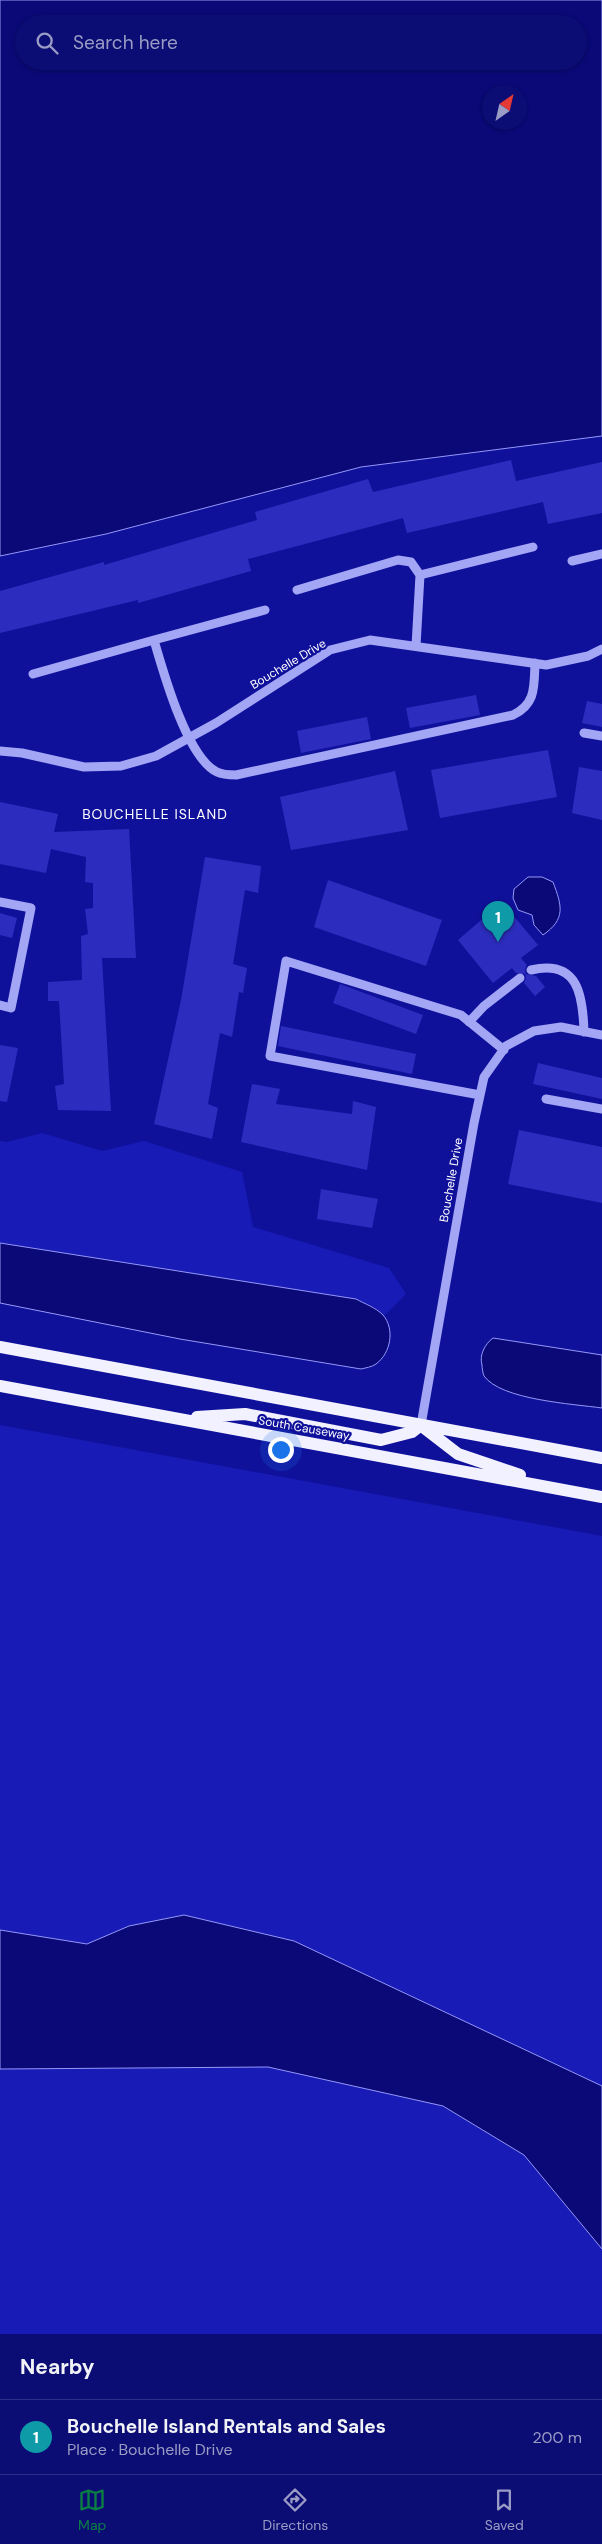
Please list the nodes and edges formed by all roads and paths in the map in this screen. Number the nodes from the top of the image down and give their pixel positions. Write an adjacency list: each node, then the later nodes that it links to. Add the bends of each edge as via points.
1 (533, 547): 4 (street)
2 (602, 554): 3 (street)
3 (572, 561)
4 (420, 575): 5 (street, via 411,562 398,560); 8 (street)
5 (297, 590)
6 (265, 610): 7 (street)
7 (154, 640): 11 (street); 14 (street, via 173,704)
8 (416, 646): 10 (street, Bouchelle Drive); 14 (street, Bouchelle Drive, via 370,640 330,650)
9 (602, 649): 10 (street, Bouchelle Drive, via 588,656 546,665)
10 (535, 663): 14 (street, via 534,692 530,702 513,715 225,775 207,765)
11 (32, 674)
12 (584, 733): 13 (street)
13 (602, 736)
14 (190, 738): 15 (street, Bouchelle Drive, via 156,756 121,766 84,767)
15 (0, 751)
16 (0, 902): 19 (street, via 31,908 12,1008)
17 (531, 970): 21 (street, via 546,966 573,979 583,1000)
18 (520, 978): 20 (street)
19 (0, 1005)
20 (469, 1022): 23 (street); 24 (street, via 461,1015 286,961 270,1056)
21 (584, 1032): 22 (street, Bouchelle Drive); 23 (street, Bouchelle Drive, via 560,1028 534,1031)
22 (602, 1035)
23 (504, 1050): 24 (street, Bouchelle Drive, via 484,1076)
24 (480, 1095): 30 (street, Bouchelle Drive)
25 (546, 1099): 26 (street)
26 (602, 1109)
27 (0, 1347): 30 (main road, South Causeway)
28 (0, 1386): 29 (main road, South Causeway)
29 (176, 1418): 30 (main road, via 245,1414 381,1440 412,1432); 32 (main road, South Causeway)
30 (421, 1425): 31 (main road, South Causeway); 32 (main road, via 458,1454)
31 (602, 1458)
32 (557, 1488): 33 (main road, South Causeway)
33 (602, 1497)

